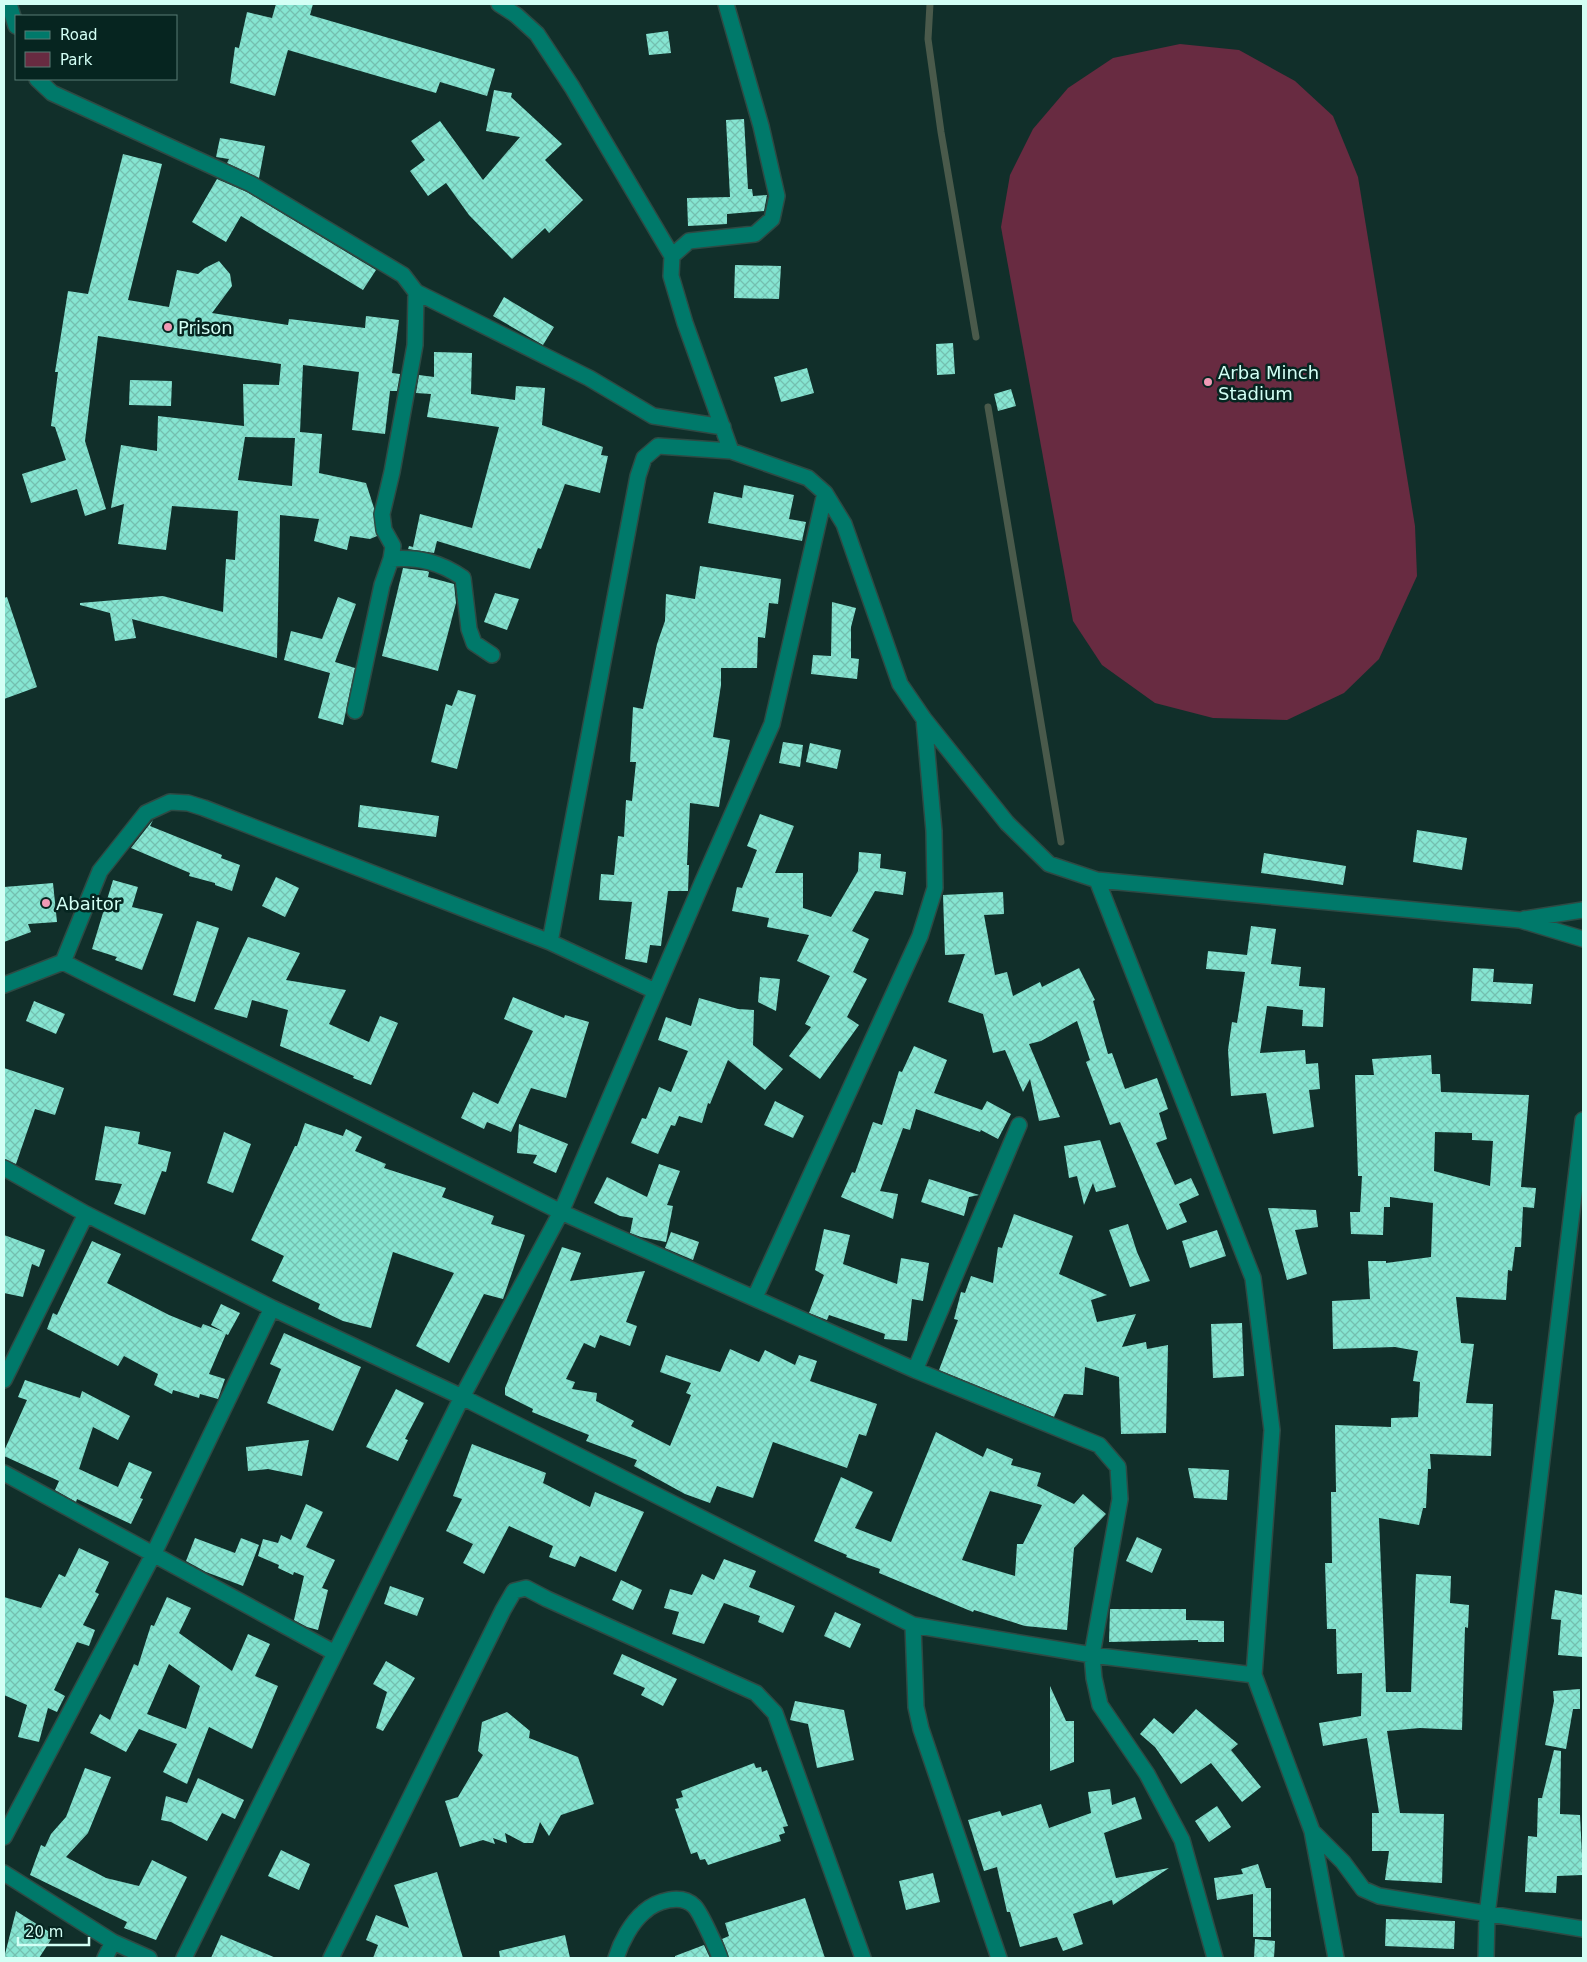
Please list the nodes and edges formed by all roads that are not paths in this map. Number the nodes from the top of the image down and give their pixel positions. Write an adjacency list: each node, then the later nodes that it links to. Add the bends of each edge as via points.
1 (9, 4): 4 (street)
2 (499, 4): 6 (street, via 538,34)
3 (726, 4): 6 (street, via 761,126 777,196 772,219 755,234 689,241)
4 (15, 23)
5 (38, 80): 7 (street, via 52,93 251,184 403,275)
6 (672, 256): 8 (street, via 671,276)
7 (416, 292): 8 (street, via 589,378 653,416); 11 (street, via 414,345 382,514 384,530 393,546)
8 (723, 428): 9 (street)
9 (731, 450): 10 (street, via 808,478); 19 (street, via 658,446 644,458)
10 (825, 493): 14 (street, via 844,524 900,684); 22 (street, via 772,724)
11 (391, 559): 12 (street, via 410,557 428,560 463,578 474,643); 13 (street, via 382,585)
12 (492, 655)
13 (355, 711)
14 (924, 719): 15 (street, via 1007,823 1048,864); 28 (street, via 934,831 935,888 920,936)
15 (1098, 880): 17 (street); 38 (street, via 1252,1278 1272,1430)
16 (1583, 910): 17 (street)
17 (1520, 920): 18 (street)
18 (1583, 939)
19 (550, 942): 20 (street, via 204,808 170,802 146,813 100,872); 22 (street)
20 (63, 962): 21 (street); 26 (street)
21 (4, 985)
22 (655, 991): 26 (street)
23 (1583, 1120): 42 (street)
24 (1019, 1125): 30 (street)
25 (4, 1168): 27 (street)
26 (561, 1212): 28 (street); 32 (street)
27 (86, 1214): 29 (street); 31 (street)
28 (755, 1297): 30 (street)
29 (272, 1308): 32 (street); 34 (street)
30 (915, 1370): 37 (street, via 1099,1445 1118,1467 1120,1498)
31 (4, 1380)
32 (462, 1397): 35 (street); 36 (street)
33 (4, 1474): 34 (street)
34 (153, 1555): 36 (street); 40 (street)
35 (913, 1625): 37 (street); 52 (street, via 916,1707 921,1729)
36 (335, 1653): 47 (street)
37 (1092, 1655): 38 (street); 53 (street, via 1100,1705 1147,1774 1182,1840)
38 (1254, 1675): 39 (street)
39 (1312, 1831): 42 (street, via 1343,1862 1363,1889 1379,1896); 54 (street)
40 (4, 1837)
41 (4, 1873): 44 (street)
42 (1487, 1915): 43 (street); 55 (street)
43 (1583, 1929)
44 (113, 1942): 45 (street); 46 (street)
45 (105, 1958)
46 (150, 1958)
47 (184, 1958)
48 (331, 1958): 51 (street, via 503,1610 514,1591 526,1588 756,1693 775,1713)
49 (616, 1958): 50 (street, via 620,1943 644,1912 669,1899 682,1900 694,1906)
50 (720, 1958)
51 (863, 1958)
52 (999, 1958)
53 (1215, 1958)
54 (1336, 1958)
55 (1486, 1958)

